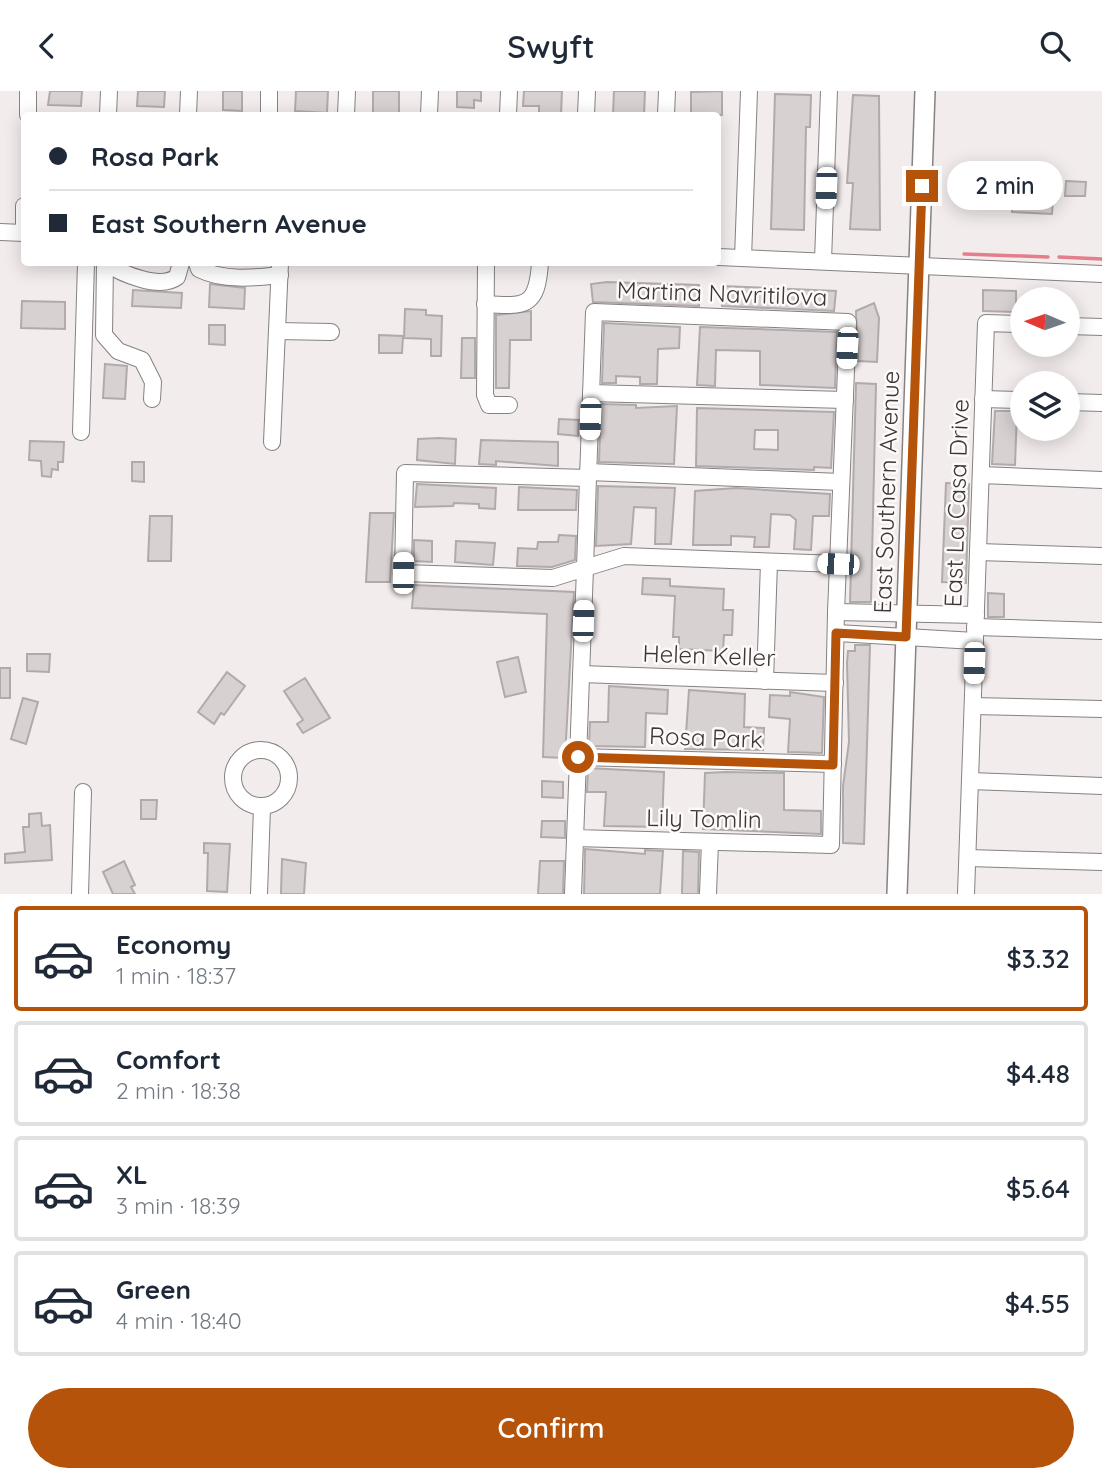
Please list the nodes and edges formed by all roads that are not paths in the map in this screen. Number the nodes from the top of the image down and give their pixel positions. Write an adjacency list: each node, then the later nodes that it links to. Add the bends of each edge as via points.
1 (29, 91): 13 (street)
2 (109, 91): 14 (street)
3 (189, 91): 15 (street)
4 (269, 91): 16 (street)
5 (347, 91): 17 (street)
6 (429, 91): 18 (street)
7 (509, 91): 19 (street)
8 (587, 91): 20 (street)
9 (667, 91): 21 (street)
10 (749, 91): 25 (street)
11 (829, 91): 26 (street)
12 (925, 91): 34 (main road, East Southern Avenue)
13 (28, 112)
14 (108, 112)
15 (188, 112)
16 (268, 112)
17 (346, 112)
18 (429, 112)
19 (508, 112)
20 (586, 112)
21 (666, 112)
22 (0, 232): 23 (street)
23 (21, 233)
24 (721, 257): 25 (street)
25 (743, 258): 26 (street)
26 (823, 261): 34 (street)
27 (86, 266): 51 (street)
28 (106, 266): 44 (street, via 104,335 118,351 142,360 153,382)
29 (112, 266): 30 (street, via 163,283 177,277)
30 (180, 266)
31 (198, 266): 35 (street, via 211,275 259,278)
32 (486, 266): 37 (street)
33 (540, 266): 37 (street, via 536,295 530,301)
34 (919, 268): 36 (street); 63 (main road, East Southern Avenue)
35 (280, 269): 41 (street)
36 (1102, 274)
37 (485, 304): 50 (street, via 485,395 489,405)
38 (1010, 324): 45 (street, East La Casa Drive, via 986,323)
39 (1080, 326): 40 (street)
40 (1102, 327)
41 (277, 331): 42 (street); 52 (street)
42 (331, 332)
43 (591, 393): 46 (street); 46 (street, Martina Navritilova, via 594,312 848,322); 53 (street)
44 (152, 399)
45 (983, 399): 47 (street); 54 (street, East La Casa Drive)
46 (845, 400): 56 (street)
47 (1010, 400)
48 (1080, 402): 49 (street)
49 (1102, 403)
50 (509, 405)
51 (81, 432)
52 (272, 442)
53 (588, 475): 56 (street); 61 (street); 61 (street, via 405,473 403,573 553,578)
54 (981, 475): 55 (street); 57 (street, East La Casa Drive)
55 (1102, 480)
56 (841, 482): 60 (street)
57 (978, 552): 58 (street); 64 (street, East La Casa Drive)
58 (1102, 556)
59 (769, 562): 60 (street); 61 (street, via 624,556); 69 (street)
60 (838, 564): 62 (street)
61 (584, 568): 68 (street)
62 (836, 612): 63 (street); 66 (street)
63 (908, 614): 64 (street); 67 (main road, East Southern Avenue)
64 (975, 627): 65 (street); 67 (street); 71 (street, East La Casa Drive)
65 (1102, 631)
66 (836, 633): 67 (street); 70 (street)
67 (906, 637): 87 (main road, East Southern Avenue)
68 (581, 674): 69 (street, Helen Keller); 73 (street)
69 (765, 681): 70 (street, Helen Keller)
70 (835, 683): 74 (street)
71 (973, 706): 72 (street); 75 (street, East La Casa Drive)
72 (1102, 709)
73 (578, 757): 74 (street, Rosa Park); 79 (street)
74 (833, 765): 80 (street, Lily Tomlin, via 831,845)
75 (970, 781): 76 (street); 81 (street, East La Casa Drive)
76 (1102, 786)
77 (83, 792): 83 (street)
78 (262, 807): 84 (street)
79 (575, 838): 80 (street, Lily Tomlin); 85 (street)
80 (710, 842): 86 (street)
81 (968, 858): 82 (street); 88 (street, East La Casa Drive)
82 (1102, 862)
83 (80, 894)
84 (259, 894)
85 (573, 894)
86 (708, 894)
87 (897, 894)
88 (966, 894)

